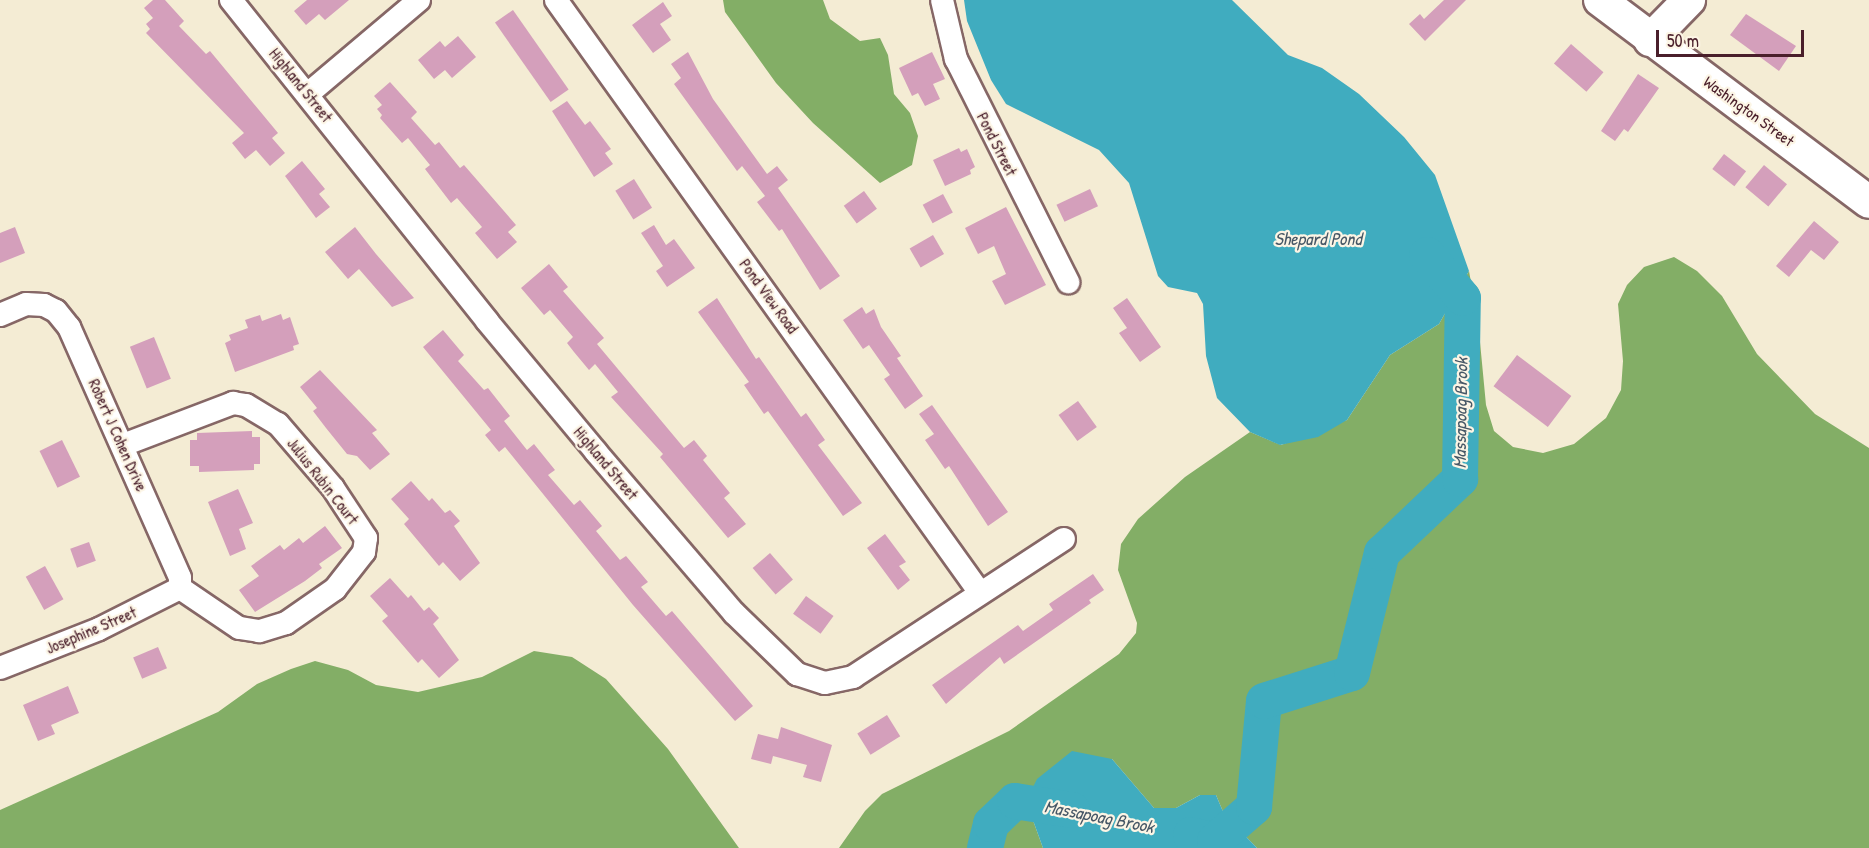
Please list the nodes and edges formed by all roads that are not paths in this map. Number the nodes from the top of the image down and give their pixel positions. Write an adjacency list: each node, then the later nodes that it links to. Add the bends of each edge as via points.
1 (231, 0): 8 (street, Highland Street)
2 (419, 0): 8 (street)
3 (556, 0): 15 (street, Pond View Road)
4 (942, 0): 10 (street, Pond Street, via 956,59)
5 (1600, 0): 7 (main road, Washington Street)
6 (1689, 0): 7 (main road)
7 (1650, 40): 9 (main road, Washington Street)
8 (309, 93): 15 (street, Highland Street, via 487,321 734,613 789,668 818,682 853,677)
9 (1869, 202)
10 (1068, 282)
11 (0, 315): 12 (street, Robert J Cohen Drive, via 31,305 57,311 69,327)
12 (123, 445): 14 (street, Robert J Cohen Drive, via 180,578); 14 (street, Julius Rubin Court, via 234,403 246,405 278,424 333,488 366,538 364,552 335,590 286,623 259,631 239,628)
13 (1064, 539): 15 (street, Highland Street)
14 (180, 588): 16 (street, Josephine Street, via 99,629)
15 (980, 593)
16 (0, 668)

